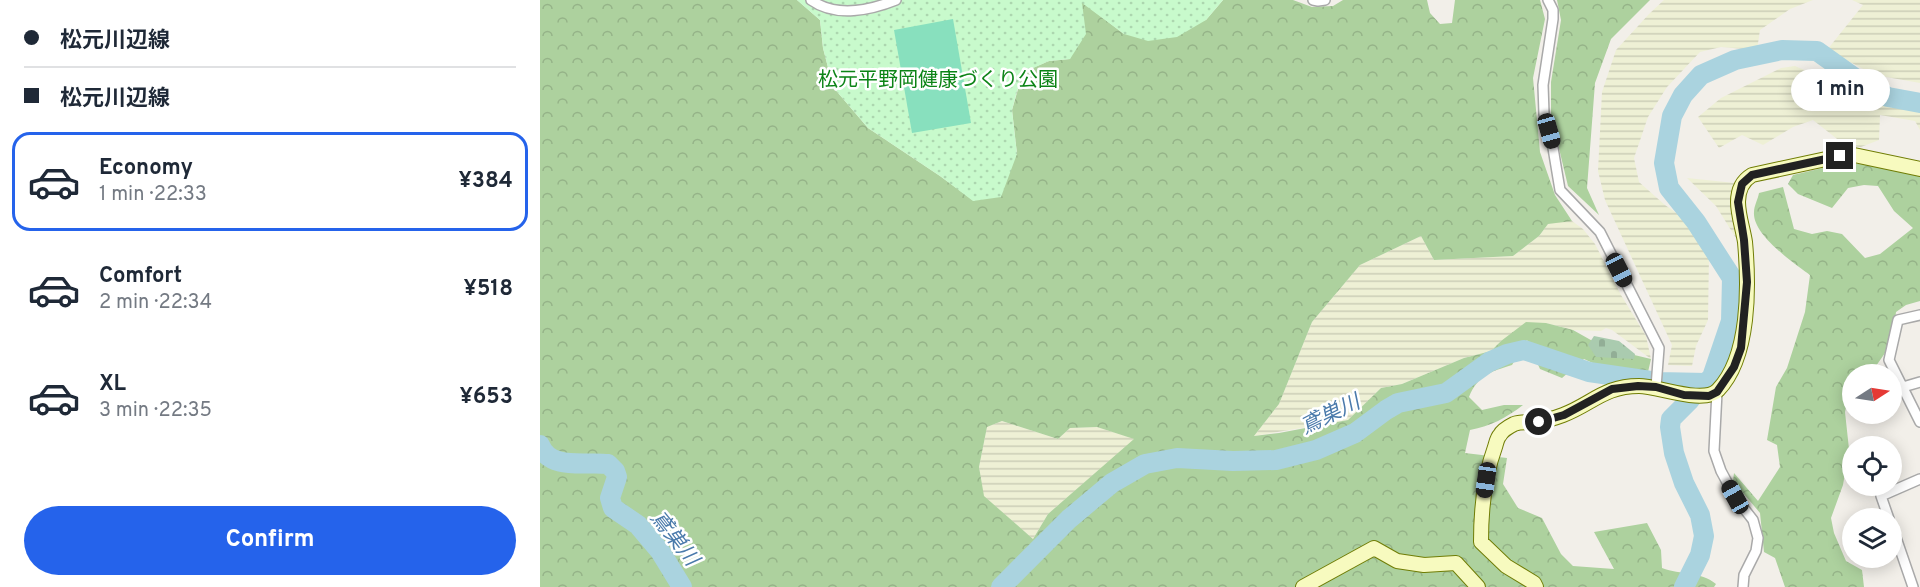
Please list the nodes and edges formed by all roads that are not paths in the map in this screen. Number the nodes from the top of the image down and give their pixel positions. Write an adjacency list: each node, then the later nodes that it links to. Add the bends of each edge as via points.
1 (812, 0): 2 (street, via 837,10 860,10)
2 (896, 0)
3 (1312, 0): 4 (street)
4 (1325, 0)
5 (1548, 0): 9 (street, via 1553,19 1543,86 1544,114 1560,190 1600,232 1659,348)
6 (1920, 168): 11 (main road, via 1854,154 1766,171 1745,179 1738,202 1747,282 1741,348 1734,367)
7 (1920, 315): 10 (street, via 1898,320 1889,360)
8 (1920, 382): 10 (street)
9 (1656, 387): 11 (main road, via 1684,395); 18 (main road, via 1612,389 1564,415 1516,423 1499,435 1486,480 1481,542)
10 (1903, 387): 12 (street)
11 (1713, 394): 19 (street, via 1714,451 1735,497 1753,520 1758,538)
12 (1920, 422)
13 (1920, 479): 14 (street, via 1881,496)
14 (1885, 508)
15 (1902, 555): 20 (street)
16 (1303, 587): 17 (main road, via 1374,548 1397,561 1424,565 1456,563)
17 (1478, 587)
18 (1536, 587)
19 (1743, 587)
20 (1913, 587)

